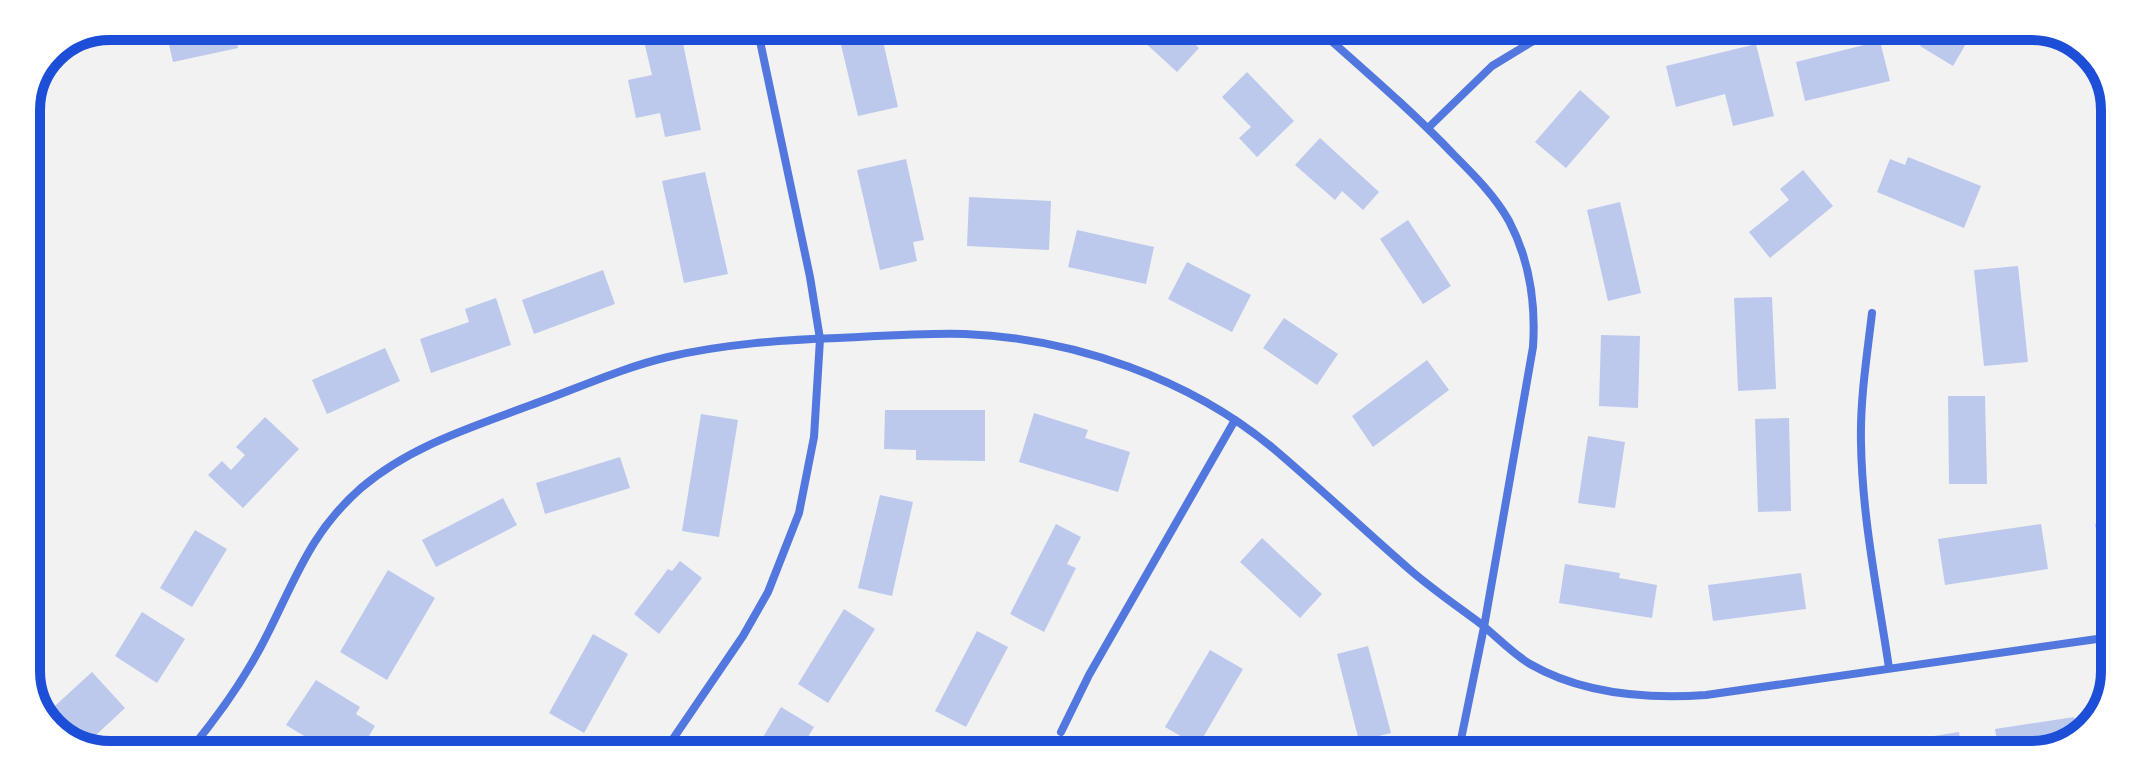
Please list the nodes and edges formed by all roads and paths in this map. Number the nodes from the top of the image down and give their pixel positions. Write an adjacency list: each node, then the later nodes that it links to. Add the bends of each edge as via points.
1 (760, 40): 6 (street)
2 (1330, 40): 4 (street)
3 (1535, 40): 4 (street, via 1492,66)
4 (1428, 128): 8 (street, via 1498,204 1522,251 1532,288 1533,347)
5 (1872, 313): 10 (street, via 1861,444)
6 (820, 339): 7 (street, via 956,334 1028,341 1143,373); 12 (street, via 724,346 663,358 452,435 384,470 320,531 268,634 231,697); 13 (street, via 814,437 786,551 743,636)
7 (1235, 420): 8 (street); 11 (street)
8 (1484, 627): 10 (street, via 1529,664 1581,683 1641,695 1706,695); 14 (street)
9 (2101, 638): 10 (street)
10 (1889, 668)
11 (1061, 732)
12 (197, 741)
13 (671, 741)
14 (1461, 741)

